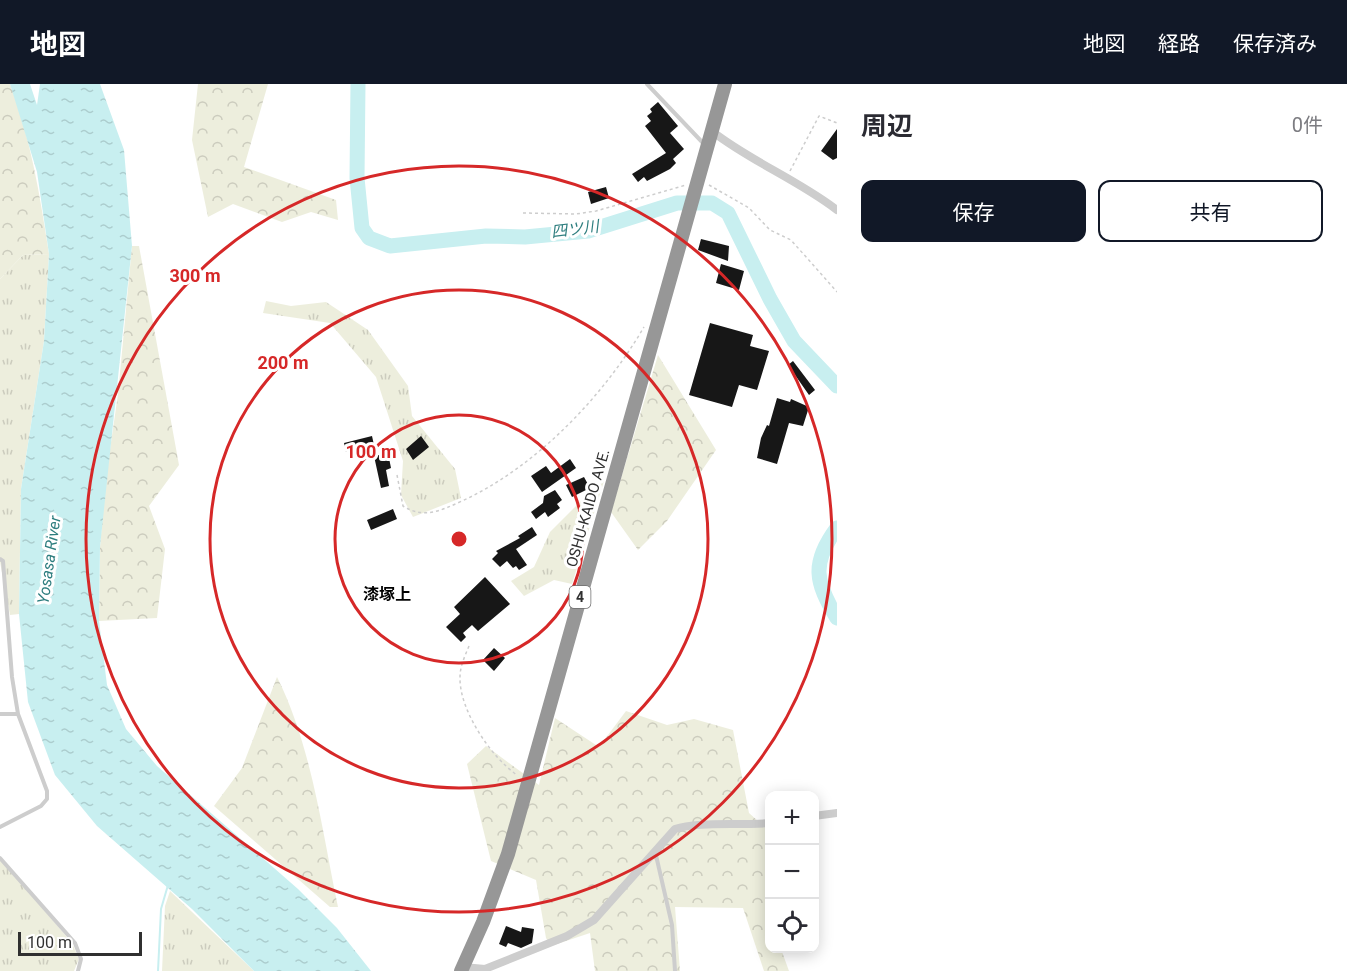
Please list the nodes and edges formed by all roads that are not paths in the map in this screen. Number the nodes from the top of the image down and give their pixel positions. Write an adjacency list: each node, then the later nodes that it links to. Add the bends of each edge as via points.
1 (647, 84): 4 (lane)
2 (725, 84): 3 (highway, OSHU-KAIDO AVE. / 4)
3 (713, 132): 4 (highway, OSHU-KAIDO AVE. / 4); 5 (street, via 807,187)
4 (708, 148): 15 (highway, OSHU-KAIDO AVE. / 4, via 528,783 495,889)
5 (837, 210)
6 (0, 559): 8 (lane)
7 (0, 714): 8 (lane)
8 (18, 714): 12 (lane, via 44,775 47,800)
9 (837, 813): 10 (street)
10 (819, 815)
11 (765, 824): 13 (street, via 687,825 675,829)
12 (0, 827)
13 (655, 850): 15 (street, via 607,909 588,924 485,969); 17 (lane, via 672,926)
14 (0, 858): 16 (lane, via 75,943 81,959)
15 (462, 969)
16 (78, 971)
17 (675, 971)

